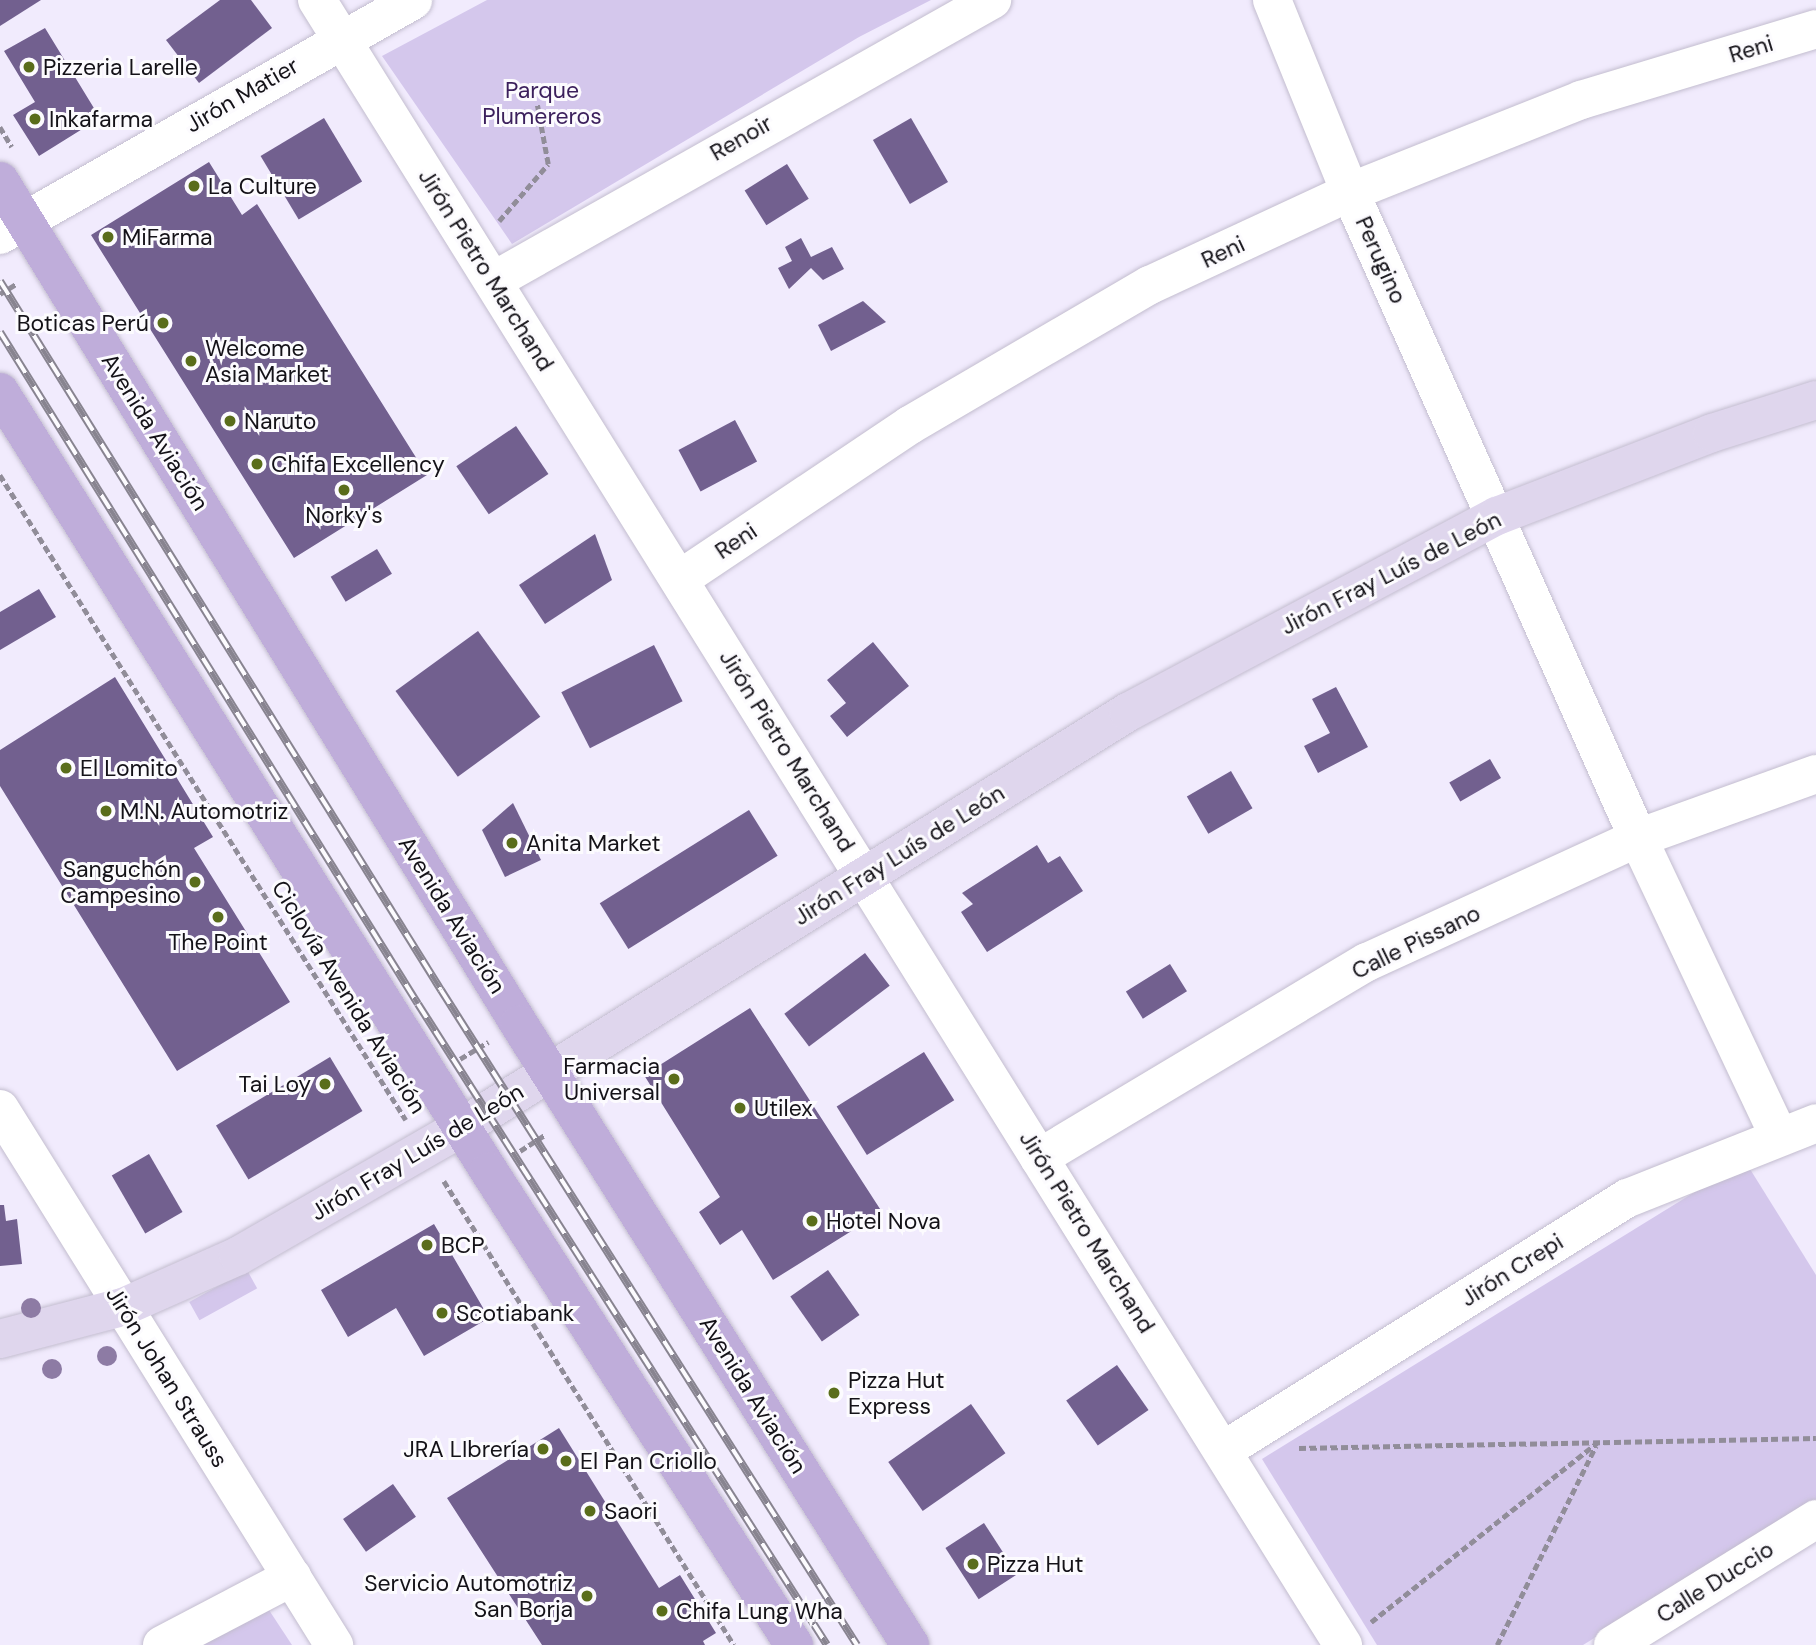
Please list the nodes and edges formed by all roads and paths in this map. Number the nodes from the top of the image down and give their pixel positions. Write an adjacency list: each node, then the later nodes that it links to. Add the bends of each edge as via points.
1 (317, 0): 6 (street, Jirón Pietro Marchand)
2 (413, 0): 6 (street, Jirón Matier)
3 (992, 0): 11 (street, Renoir)
4 (1272, 0): 9 (street, Perugino)
5 (1816, 29): 9 (street, Reni, via 1581,100)
6 (340, 39): 10 (street, Jirón Matier); 11 (street, Jirón Pietro Marchand)
7 (537, 104): 11 (path, via 548,164)
8 (0, 181): 10 (main road, Avenida Aviación)
9 (1350, 192): 17 (street, Perugino); 18 (street, Reni, via 1150,285 910,425)
10 (12, 228): 24 (main road, Avenida Aviación)
11 (483, 266): 18 (street, Jirón Pietro Marchand)
12 (16, 284): 13 (path)
13 (0, 294)
14 (0, 392): 27 (main road)
15 (1816, 400): 17 (street, Jirón Fray Luís de León, via 1712,433)
16 (0, 475): 30 (path, Ciclovía Avenida Aviación)
17 (1497, 516): 20 (street, Perugino); 21 (street, Jirón Fray Luís de León, via 1128,712)
18 (680, 579): 21 (street, Jirón Pietro Marchand)
19 (1816, 774): 20 (street, Calle Pissano)
20 (1638, 838): 29 (street, Perugino); 32 (street, Calle Pissano, via 1367,962)
21 (865, 876): 24 (street, Jirón Fray Luís de León); 32 (street, Jirón Pietro Marchand)
22 (492, 1040): 23 (path)
23 (454, 1062)
24 (550, 1072): 27 (street, Jirón Fray Luís de León); 45 (main road, Avenida Aviación)
25 (0, 1109): 33 (street, Jirón Johan Strauss)
26 (1816, 1123): 29 (street, Jirón Crepi)
27 (462, 1127): 30 (street, Jirón Fray Luís de León); 44 (main road)
28 (548, 1133): 31 (path)
29 (1779, 1136): 38 (street, Jirón Crepi, via 1628,1198)
30 (425, 1150): 33 (street, Jirón Fray Luís de León, via 238,1256); 43 (path, Ciclovía Avenida Aviación)
31 (513, 1156)
32 (1040, 1158): 38 (street, Jirón Pietro Marchand)
33 (124, 1307): 34 (street, Jirón Fray Luís de León); 40 (street, Jirón Johan Strauss)
34 (0, 1339)
35 (1816, 1438): 36 (path)
36 (1598, 1442): 37 (path); 46 (path); 47 (path)
37 (1293, 1448)
38 (1224, 1450): 46 (street, Jirón Pietro Marchand)
39 (1816, 1519): 48 (street, Calle Duccio)
40 (292, 1577): 41 (street); 42 (street, Jirón Johan Strauss)
41 (162, 1645)
42 (334, 1645)
43 (734, 1645)
44 (794, 1645)
45 (910, 1645)
46 (1343, 1645)
47 (1497, 1645)
48 (1614, 1645)

